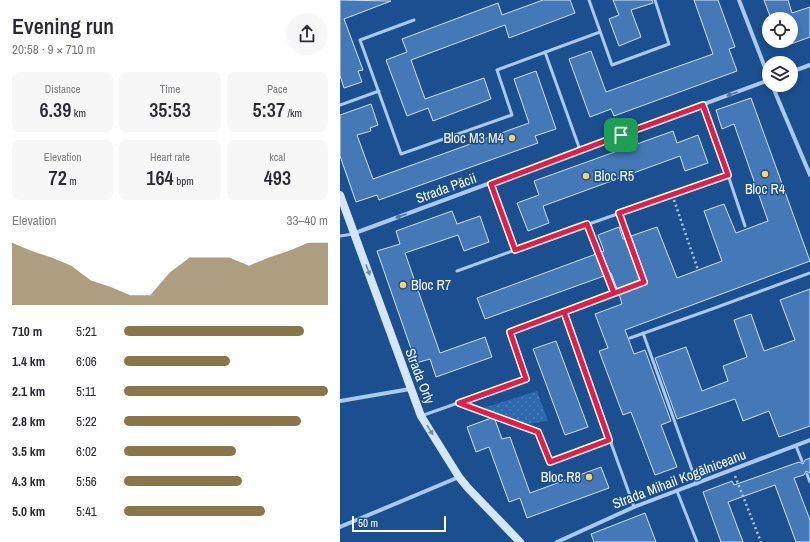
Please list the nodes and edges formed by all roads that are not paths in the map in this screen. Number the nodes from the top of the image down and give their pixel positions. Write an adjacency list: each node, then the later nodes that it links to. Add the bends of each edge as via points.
1 (589, 0): 5 (lane)
2 (655, 0): 5 (lane, via 669,44 612,65)
3 (739, 0): 7 (street)
4 (414, 20): 11 (lane, via 360,40)
5 (600, 32): 6 (lane)
6 (545, 52): 11 (lane, via 497,70 512,115 401,154); 15 (lane)
7 (762, 61)
8 (810, 65): 9 (street)
9 (798, 69)
10 (762, 82): 14 (street, Strada Păcii, one-way to 14)
11 (379, 91): 13 (lane)
12 (775, 92): 17 (street)
13 (340, 105)
14 (703, 105): 15 (street, Strada Păcii); 16 (lane)
15 (580, 150): 18 (street, Strada Păcii)
16 (728, 175): 20 (lane); 22 (lane)
17 (810, 176)
18 (491, 184): 23 (street, Strada Păcii, one-way to 23); 25 (lane)
19 (340, 194): 23 (street, Strada Orly)
20 (619, 213): 21 (lane); 28 (lane, via 644,282)
21 (587, 224): 25 (lane); 28 (lane)
22 (745, 226)
23 (354, 233): 24 (lane); 32 (street, Strada Orly, one-way to 32)
24 (340, 236)
25 (515, 250): 26 (lane)
26 (456, 271)
27 (810, 273): 30 (lane)
28 (614, 293): 29 (lane)
29 (564, 312): 34 (lane, via 510,332 526,379); 43 (lane)
30 (643, 333): 31 (lane); 41 (lane)
31 (630, 338)
32 (410, 389): 33 (street); 34 (street, Strada Orly)
33 (340, 401)
34 (421, 416): 39 (street, Strada Orly, one-way to 39)
35 (810, 440): 36 (street, Strada Mihail Kogălniceanu)
36 (796, 446): 37 (lane); 41 (street, Strada Mihail Kogălniceanu)
37 (802, 461)
38 (807, 474): 40 (lane)
39 (459, 477): 44 (street); 45 (street, Strada Orly)
40 (810, 482)
41 (696, 484): 42 (street, Strada Mihail Kogălniceanu)
42 (677, 491): 43 (street, Strada Mihail Kogălniceanu); 47 (lane)
43 (634, 508): 46 (street, Strada Mihail Kogălniceanu)
44 (340, 526)
45 (520, 542)
46 (557, 542)
47 (696, 542)

